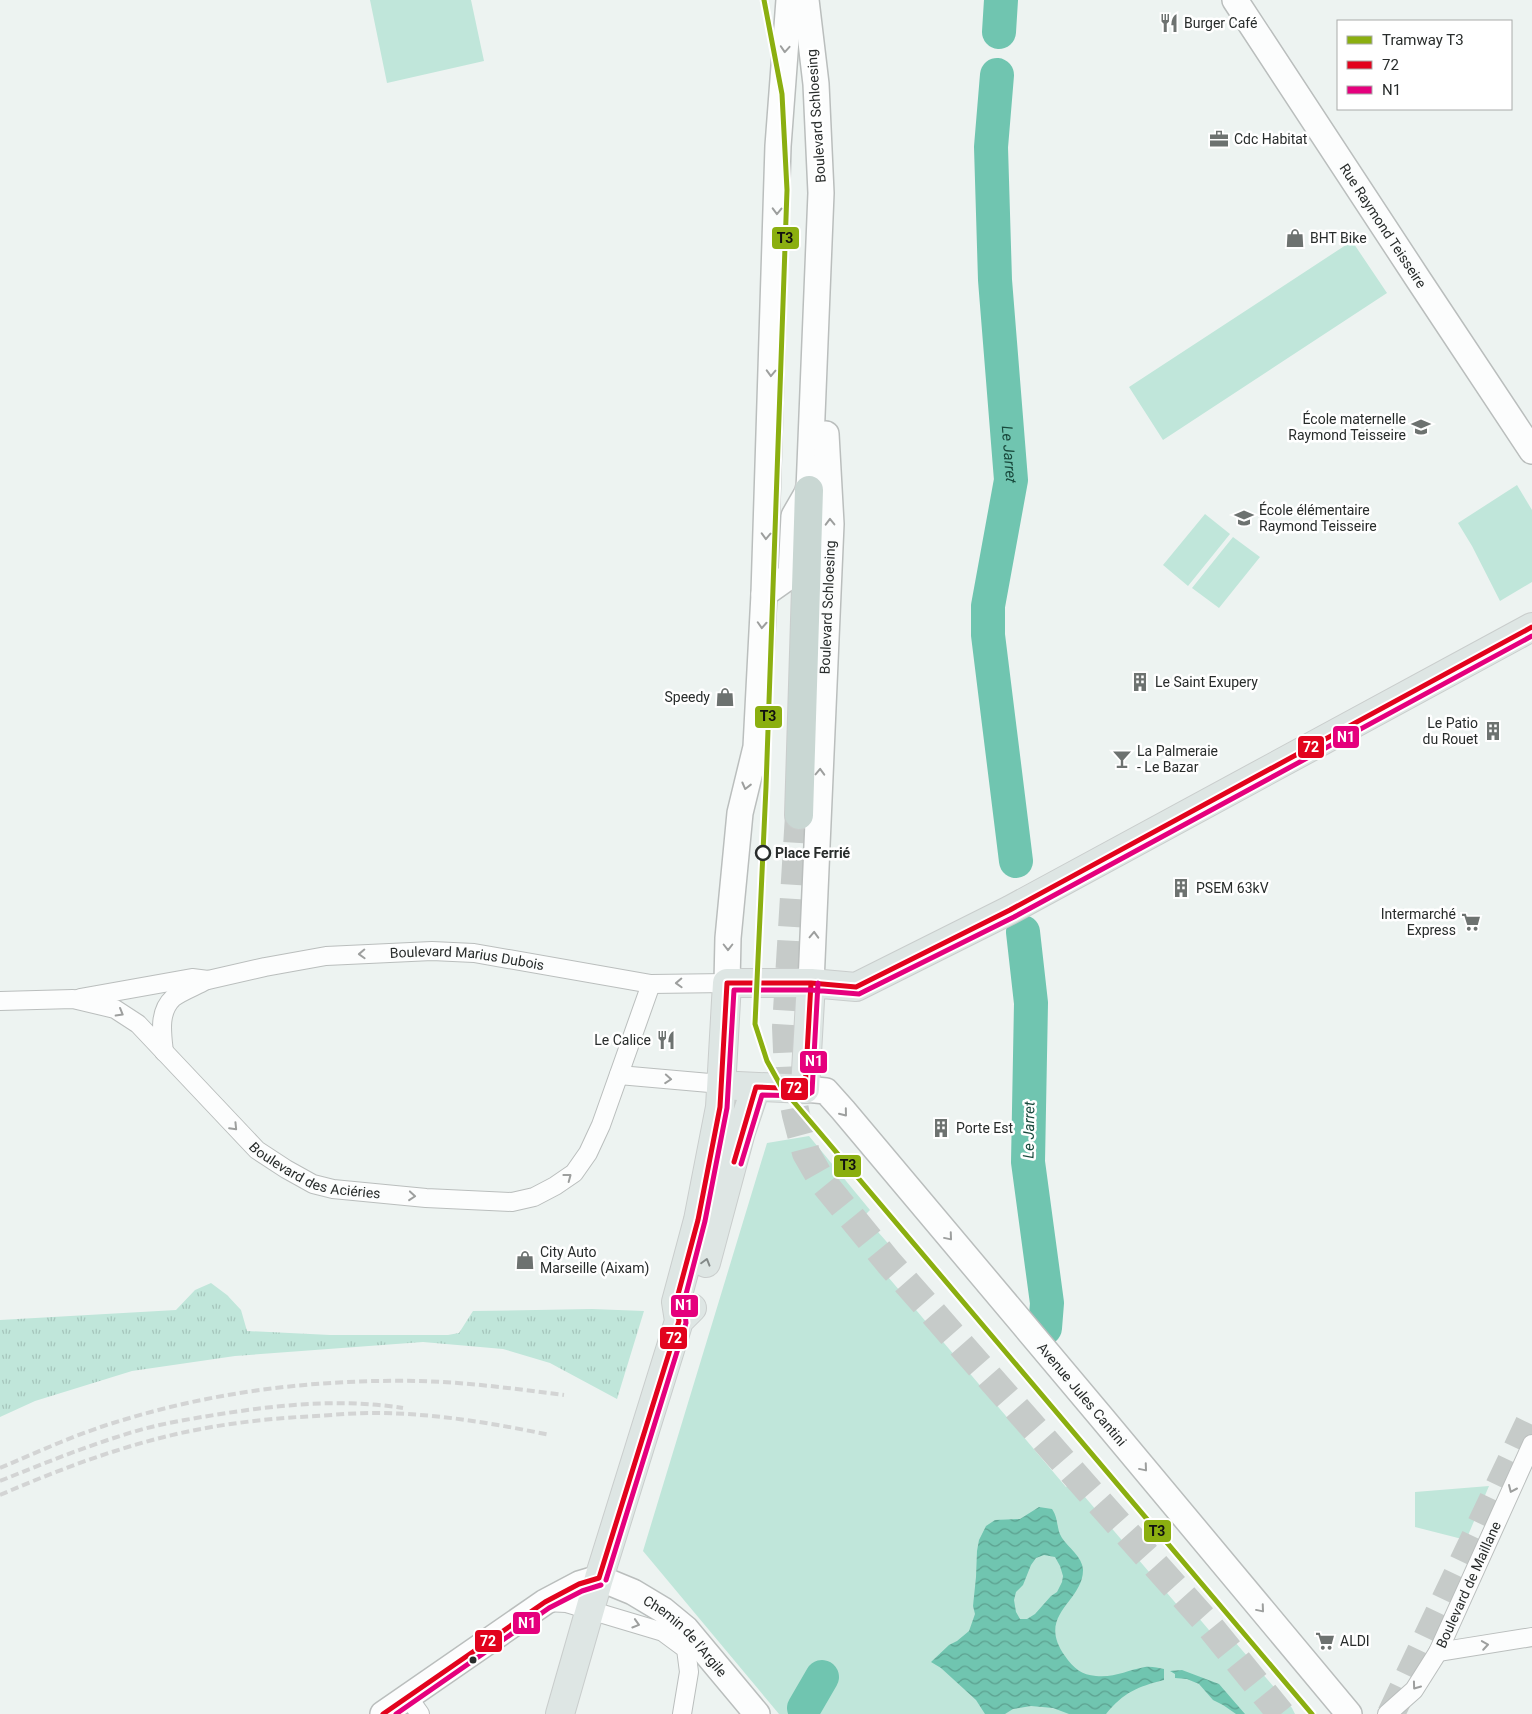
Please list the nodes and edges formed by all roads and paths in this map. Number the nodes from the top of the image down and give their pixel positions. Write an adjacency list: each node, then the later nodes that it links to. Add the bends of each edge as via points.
1 (789, 0): 7 (main road, Boulevard Schloesing, one-way to 7, via 778,146)
2 (806, 0): 4 (main road, Boulevard Schloesing, via 816,84)
3 (1236, 0): 5 (main road, Rue Raymond Teisseire)
4 (820, 233): 6 (main road, Boulevard Schloesing); 12 (main road, Boulevard Schloesing, one-way to 4, via 830,524 826,418 830,269)
5 (1532, 451)
6 (809, 490): 7 (main road, Boulevard Schloesing, via 794,516 791,576); 9 (highway)
7 (764, 594): 11 (main road, Boulevard Schloesing, one-way to 11, via 756,747 740,813 728,938)
8 (1532, 627): 12 (main road, via 1019,905 856,988)
9 (799, 815)
10 (208, 980): 13 (street, Boulevard Marius Dubois, one-way to 10, via 474,953 432,951 326,956); 14 (street, Boulevard Marius Dubois, via 192,978); 16 (street, Boulevard Marius Dubois, via 173,998 165,1011 162,1024)
11 (728, 983): 12 (main road); 13 (street, Boulevard Marius Dubois, one-way to 13); 18 (main road)
12 (812, 983): 20 (main road)
13 (651, 984): 17 (street, Boulevard des Aciéries)
14 (73, 999): 15 (street, Boulevard des Aciéries); 16 (street, Boulevard des Aciéries, one-way to 16, via 115,1009 138,1024)
15 (0, 1001)
16 (164, 1052): 17 (street, Boulevard des Aciéries, one-way to 17, via 258,1150 286,1169 314,1184 334,1189 426,1198 512,1202 534,1197 554,1186 574,1173 588,1154)
17 (619, 1075): 18 (street, one-way to 18)
18 (721, 1084): 19 (main road); 21 (main road, via 720,1107 698,1220 676,1302)
19 (756, 1086): 20 (main road); 21 (main road, one-way to 19, via 694,1307)
20 (806, 1089): 35 (main road, Avenue Jules Cantini, one-way to 35, via 826,1091 843,1110)
21 (680, 1321): 23 (main road)
22 (1532, 1444): 28 (street, Boulevard de Maillane, one-way to 28)
23 (599, 1578): 24 (main road, via 578,1584); 25 (main road); 27 (main road, Chemin de l'Argile, via 633,1592 663,1610)
24 (545, 1602): 25 (street, via 566,1603); 30 (main road)
25 (590, 1610): 29 (street, one-way to 29, via 663,1632 686,1649); 32 (main road)
26 (1532, 1638): 28 (street, one-way to 26)
27 (703, 1648): 29 (street); 34 (main road, Chemin de l'Argile)
28 (1438, 1652): 36 (street, Boulevard de Maillane, one-way to 36, via 1414,1690)
29 (688, 1672): 33 (street)
30 (414, 1705): 31 (main road)
31 (383, 1714)
32 (560, 1714)
33 (682, 1714)
34 (756, 1714)
35 (1349, 1714)
36 (1388, 1714)

